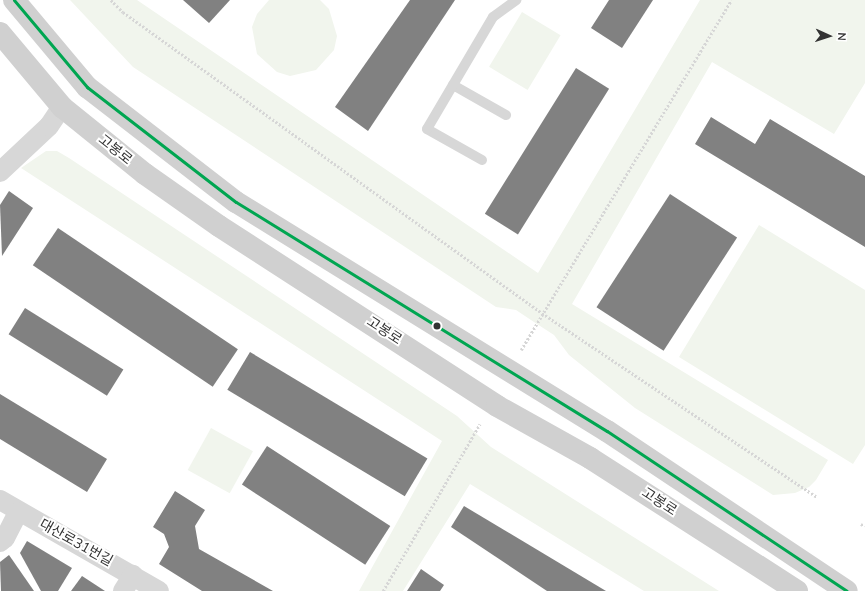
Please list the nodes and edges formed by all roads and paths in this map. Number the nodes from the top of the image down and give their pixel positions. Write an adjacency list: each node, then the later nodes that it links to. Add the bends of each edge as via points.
1 (14, 0): 24 (main road, via 87,87 236,202 607,431)
2 (111, 0): 11 (path, via 123,12)
3 (516, 0): 6 (lane, via 493,17)
4 (731, 0): 11 (path)
5 (0, 34): 7 (main road, 고봉로)
6 (453, 85): 8 (lane); 9 (lane, via 427,129)
7 (62, 107): 10 (street, via 49,126); 23 (main road, 고봉로, via 145,174 219,226 497,406 590,458)
8 (506, 115)
9 (482, 160)
10 (0, 172)
11 (542, 313): 12 (path); 14 (path)
12 (521, 350)
13 (480, 424): 22 (path)
14 (817, 497)
15 (0, 500): 16 (street, 대산로31번길)
16 (18, 512): 19 (street, via 5,538); 20 (street, 대산로31번길)
17 (861, 524): 18 (path)
18 (865, 526)
19 (0, 542)
20 (128, 583): 21 (street, 대산로31번길)
21 (159, 591)
22 (383, 591)
23 (797, 591)
24 (847, 591)

